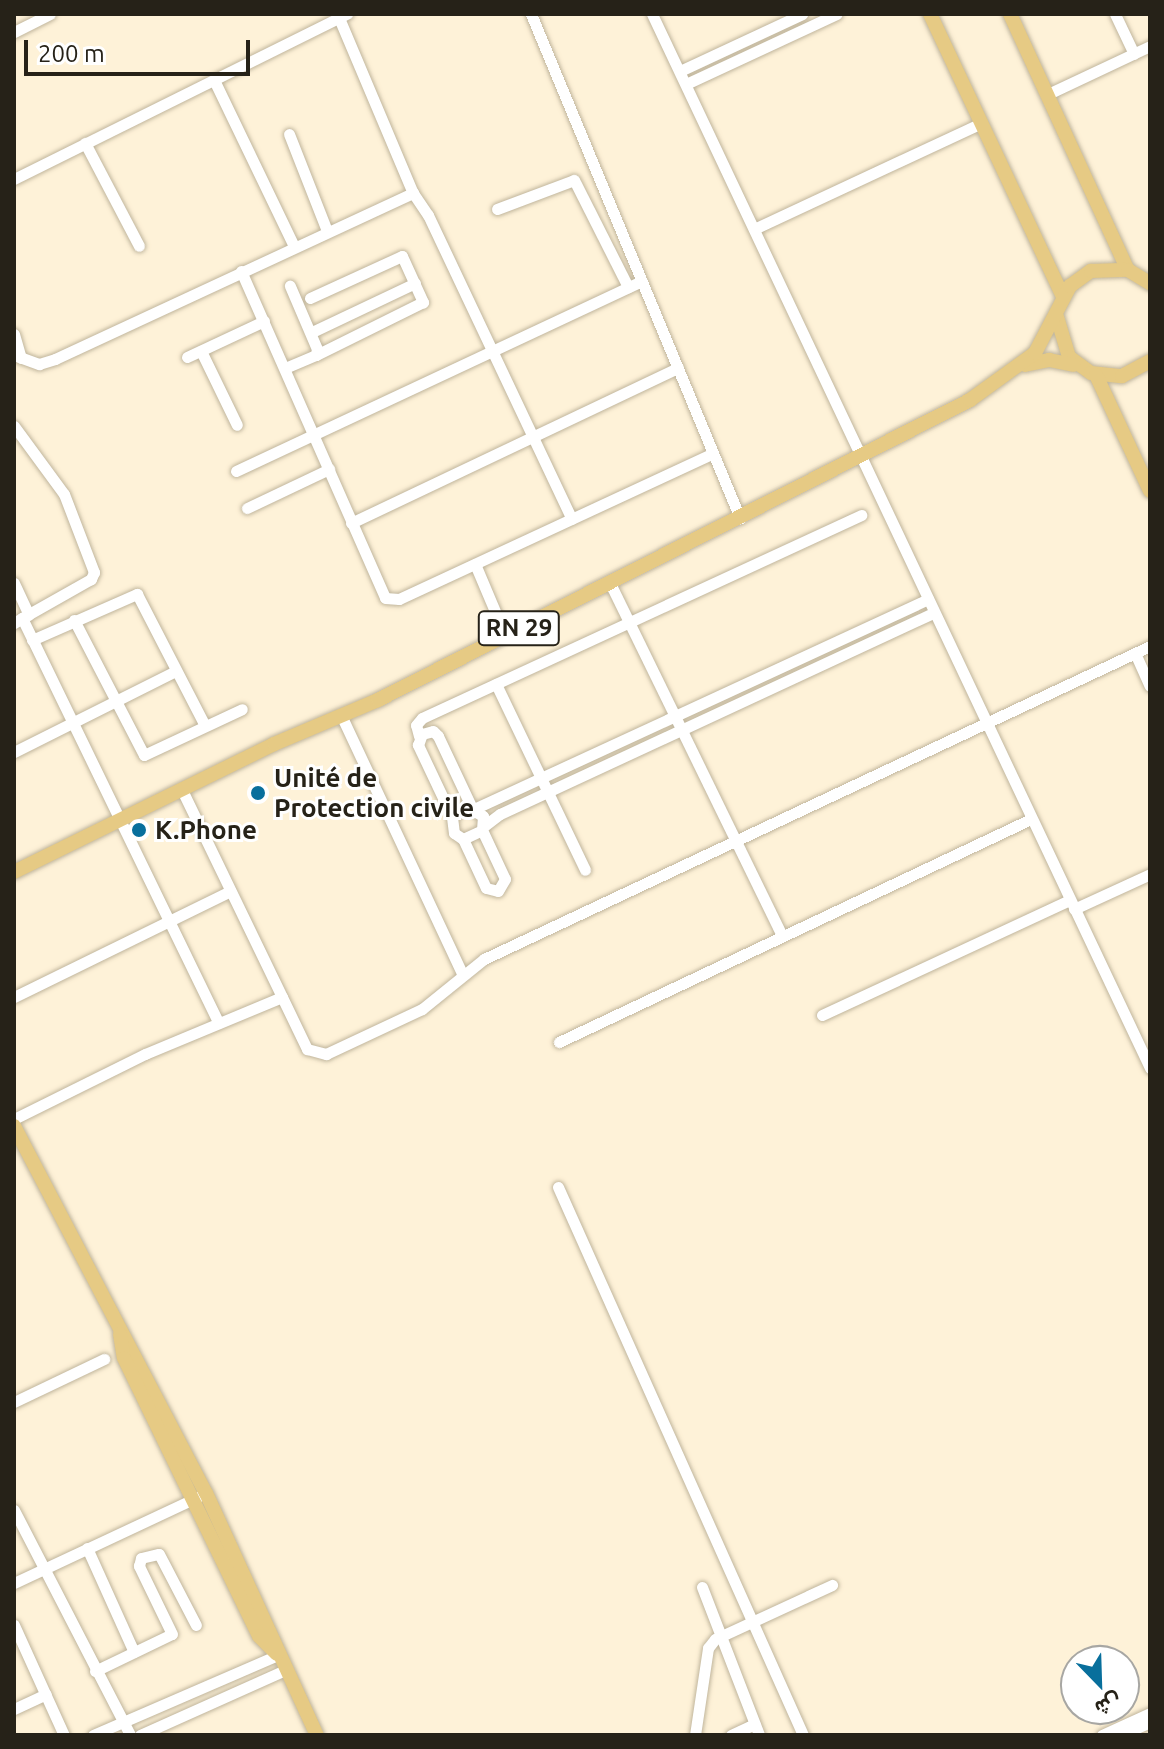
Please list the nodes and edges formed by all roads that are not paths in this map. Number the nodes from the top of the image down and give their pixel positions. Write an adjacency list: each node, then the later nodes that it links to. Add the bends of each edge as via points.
1 (50, 14): 11 (street)
2 (531, 14): 30 (street)
3 (652, 14): 14 (street)
4 (802, 14): 14 (street)
5 (837, 14): 10 (street)
6 (930, 14): 18 (main road)
7 (1010, 14): 17 (main road)
8 (1115, 14): 13 (street)
9 (343, 16): 15 (street); 22 (street)
10 (821, 17): 16 (street)
11 (14, 32)
12 (1150, 46): 13 (street)
13 (1134, 54): 17 (street)
14 (680, 71): 16 (street)
15 (214, 80): 20 (street); 27 (street)
16 (686, 84): 24 (street)
17 (1048, 94): 28 (main road)
18 (981, 123): 24 (street); 35 (main road)
19 (289, 134): 25 (street)
20 (85, 143): 21 (street); 26 (street)
21 (14, 179)
22 (413, 193): 25 (street); 42 (street)
23 (497, 209): 34 (street, via 574,180)
24 (754, 229): 57 (street)
25 (327, 231): 27 (street)
26 (139, 246)
27 (294, 246): 29 (street)
28 (1128, 270): 31 (main road); 35 (main road, RN 29, via 1091,271)
29 (241, 271): 38 (street); 44 (street, via 55,359 39,364)
30 (642, 281): 34 (street); 49 (street)
31 (1149, 281)
32 (415, 283): 36 (street, via 405,259 398,256); 39 (street); 43 (street, via 423,302 420,308)
33 (290, 286): 39 (street)
34 (628, 287): 42 (street)
35 (1063, 297): 37 (main road, RN 29)
36 (310, 298)
37 (1057, 313): 47 (main road, via 1061,343); 50 (main road, RN 29, via 1042,344)
38 (264, 321): 41 (street); 48 (street)
39 (312, 332): 43 (street)
40 (14, 334): 44 (street)
41 (201, 351): 45 (street); 52 (street)
42 (492, 353): 54 (street); 55 (street)
43 (316, 355): 48 (street)
44 (18, 357)
45 (187, 357)
46 (1150, 361): 51 (main road, via 1122,376)
47 (1080, 367): 50 (main road, RN 29, via 1049,360); 51 (main road, RN 29)
48 (285, 368): 54 (street)
49 (678, 368): 55 (street); 56 (street)
50 (1017, 369): 57 (main road, RN 29)
51 (1096, 375): 60 (main road)
52 (237, 425)
53 (14, 426): 71 (street, via 64,494 94,572 91,579)
54 (314, 434): 58 (street); 59 (street)
55 (533, 439): 64 (street); 65 (street)
56 (712, 454): 63 (street); 64 (street)
57 (862, 456): 63 (main road, RN 29); 69 (street)
58 (329, 469): 61 (street); 65 (street)
59 (236, 471)
60 (1150, 491)
61 (247, 508)
62 (861, 515): 73 (street)
63 (740, 518): 68 (main road, RN 29)
64 (572, 519): 66 (street)
65 (351, 523): 66 (street, via 385,598 399,599)
66 (475, 564): 74 (street)
67 (14, 583): 71 (street)
68 (610, 583): 73 (street); 74 (main road, RN 29)
69 (928, 599): 70 (street); 76 (street)
70 (934, 613): 79 (street); 88 (street)
71 (22, 619): 75 (street)
72 (74, 620): 75 (street); 80 (street, via 137,594); 83 (street)
73 (630, 622): 81 (street); 86 (street)
74 (505, 635): 85 (main road, RN 29)
75 (32, 640): 87 (street)
76 (825, 646): 79 (street); 86 (street)
77 (1150, 646): 78 (street)
78 (1135, 653): 82 (street); 88 (street)
79 (831, 659): 86 (street)
80 (176, 671): 83 (street); 89 (street)
81 (496, 684): 90 (street, via 422,718 416,725); 92 (street)
82 (1150, 686)
83 (114, 702): 87 (street); 89 (street, via 144,755)
84 (242, 709): 89 (street)
85 (341, 715): 93 (main road, RN 29); 108 (street)
86 (681, 722): 92 (street); 100 (street)
87 (73, 723): 91 (street); 97 (street)
88 (986, 723): 96 (street); 100 (street)
89 (205, 726)
90 (419, 736): 94 (street, via 428,731 438,736); 95 (street, via 418,745)
91 (14, 752)
92 (545, 786): 94 (street); 98 (street); 101 (street)
93 (182, 790): 97 (main road, RN 29); 104 (street)
94 (473, 807): 95 (street, via 459,808); 98 (street)
95 (452, 817): 99 (street, via 451,828)
96 (1031, 819): 105 (street); 107 (street)
97 (122, 820): 102 (main road, RN 29); 106 (street)
98 (483, 828): 99 (street); 99 (street, via 505,879 498,891 486,888)
99 (463, 839)
100 (736, 841): 107 (street); 108 (street)
101 (585, 870)
102 (14, 872)
103 (1150, 874): 105 (street)
104 (230, 891): 106 (street); 110 (street)
105 (1072, 905): 111 (street); 114 (street)
106 (170, 920): 109 (street); 112 (street)
107 (782, 936): 113 (street)
108 (462, 973): 110 (street, via 422,1009 322,1055 307,1049)
109 (14, 997)
110 (282, 997): 112 (street)
111 (822, 1015)
112 (219, 1023): 115 (street)
113 (559, 1042)
114 (1150, 1068)
115 (14, 1119)
116 (14, 1126): 120 (main road)
117 (558, 1187): 127 (street)
118 (104, 1359): 119 (street)
119 (14, 1402)
120 (199, 1496): 122 (street); 132 (main road, via 272,1630)
121 (14, 1510): 123 (street)
122 (87, 1548): 123 (street); 131 (street)
123 (42, 1568): 124 (street); 134 (street)
124 (14, 1583)
125 (832, 1585): 127 (street)
126 (702, 1587): 130 (street)
127 (751, 1621): 130 (street); 148 (street)
128 (14, 1625): 135 (street)
129 (196, 1625): 131 (street, via 159,1554 141,1558 139,1566 172,1634)
130 (721, 1634): 140 (street); 146 (street, via 708,1648)
131 (134, 1652): 134 (street)
132 (278, 1655): 133 (main road); 138 (street)
133 (285, 1670): 144 (street); 145 (main road)
134 (95, 1671): 138 (street)
135 (46, 1694): 136 (street); 141 (street)
136 (14, 1709)
137 (1150, 1713): 149 (street)
138 (121, 1722): 142 (street); 143 (street)
139 (1150, 1722): 150 (street)
140 (757, 1730): 147 (street)
141 (64, 1735)
142 (93, 1735)
143 (130, 1735)
144 (140, 1735)
145 (317, 1735)
146 (695, 1735)
147 (731, 1735)
148 (803, 1735)
149 (1102, 1735)
150 (1121, 1735)

